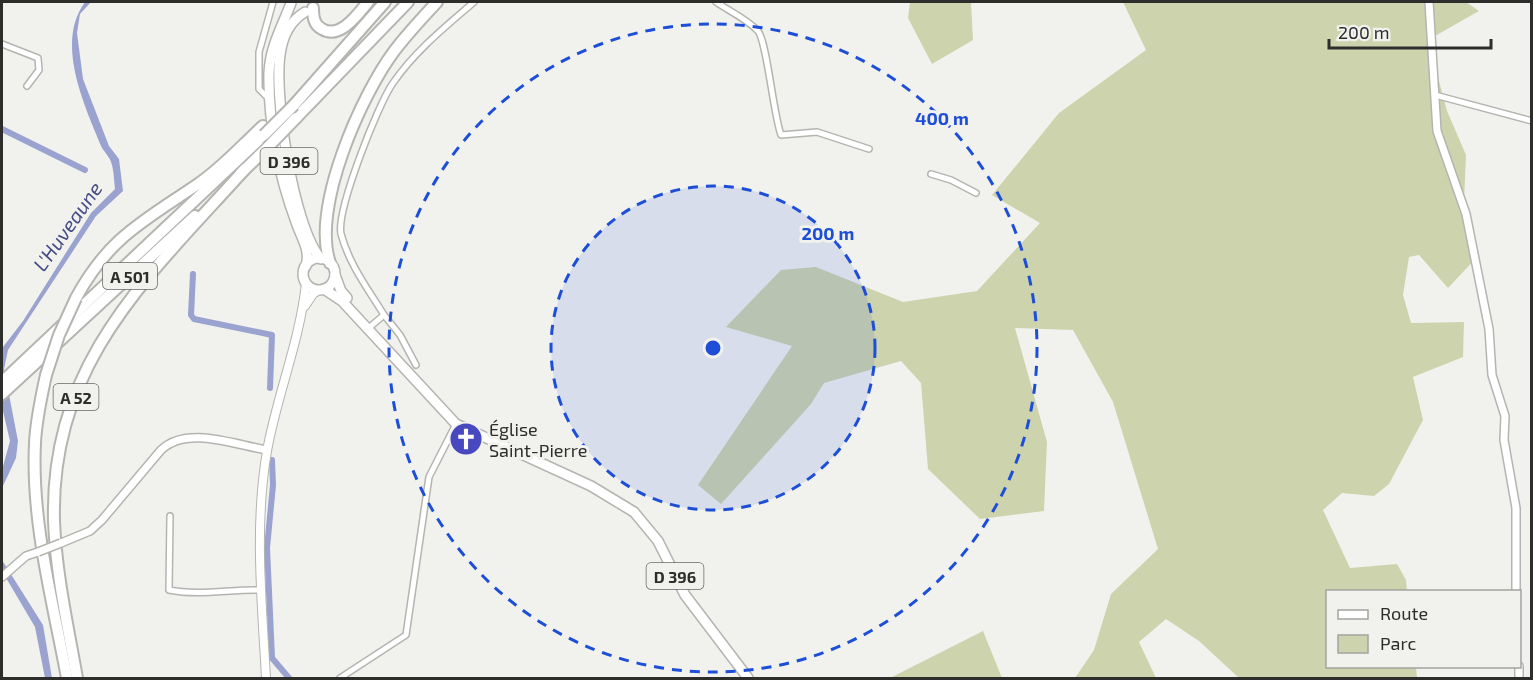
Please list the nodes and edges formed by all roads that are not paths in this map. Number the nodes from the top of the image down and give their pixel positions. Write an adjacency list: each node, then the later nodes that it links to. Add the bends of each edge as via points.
1 (273, 2): 14 (street, via 258,59 259,89)
2 (291, 2): 10 (main road, via 297,10); 14 (main road, D 396, via 273,47)
3 (368, 2): 10 (highway, via 345,26 333,32 320,29)
4 (385, 2): 16 (highway, A 501, bridge)
5 (408, 2): 18 (highway, A 52, bridge)
6 (437, 2): 21 (highway, via 395,49 362,108 330,191)
7 (474, 2): 26 (street, via 420,50 392,85 343,206 340,232 350,260)
8 (716, 2): 17 (street, via 759,32 781,135 817,132)
9 (1429, 2): 13 (street)
10 (311, 7): 21 (main road, D 396, via 292,23 283,40 278,82 297,200 305,229)
11 (2, 44): 12 (street, via 38,58 39,70)
12 (27, 86)
13 (1435, 95): 15 (street); 39 (street, via 1437,131 1466,214 1489,329 1492,375 1505,416 1504,440 1516,508)
14 (270, 100): 22 (main road, D 396, via 286,195 308,249)
15 (1532, 121)
16 (264, 130): 31 (highway, A 501); 40 (highway, A 52, bridge, via 200,183 125,233 95,267 59,335 38,414 35,480)
17 (870, 149)
18 (245, 169): 31 (highway, A 501); 41 (highway, A 52, via 133,294 110,325 80,385 62,441 54,518 59,574)
19 (931, 174): 20 (street)
20 (976, 193)
21 (325, 261): 22 (main road); 23 (main road)
22 (306, 266): 24 (main road)
23 (335, 275): 25 (main road, via 330,286); 28 (main road, D 396, via 341,291)
24 (306, 283): 25 (main road); 27 (main road)
25 (322, 290): 27 (main road, via 309,298); 30 (main road, D 396, via 342,301)
26 (384, 315): 28 (street); 29 (street)
27 (299, 321): 35 (main road)
28 (371, 326): 30 (main road, D 396)
29 (416, 365)
30 (405, 370): 34 (main road, D 396)
31 (13, 377): 32 (highway, A 501); 33 (highway, A 501)
32 (2, 382)
33 (2, 394)
34 (456, 424): 43 (street, via 429,477 406,634); 44 (main road, D 396, via 591,486 634,512 658,541 686,595)
35 (267, 450): 37 (street, bridge, via 192,437 172,441 96,526 26,556); 38 (main road, via 260,514)
36 (170, 516): 38 (street, via 169,590 189,594)
37 (2, 577)
38 (262, 590): 42 (main road)
39 (1516, 590)
40 (67, 678)
41 (77, 678)
42 (266, 678)
43 (340, 678)
44 (748, 678)

